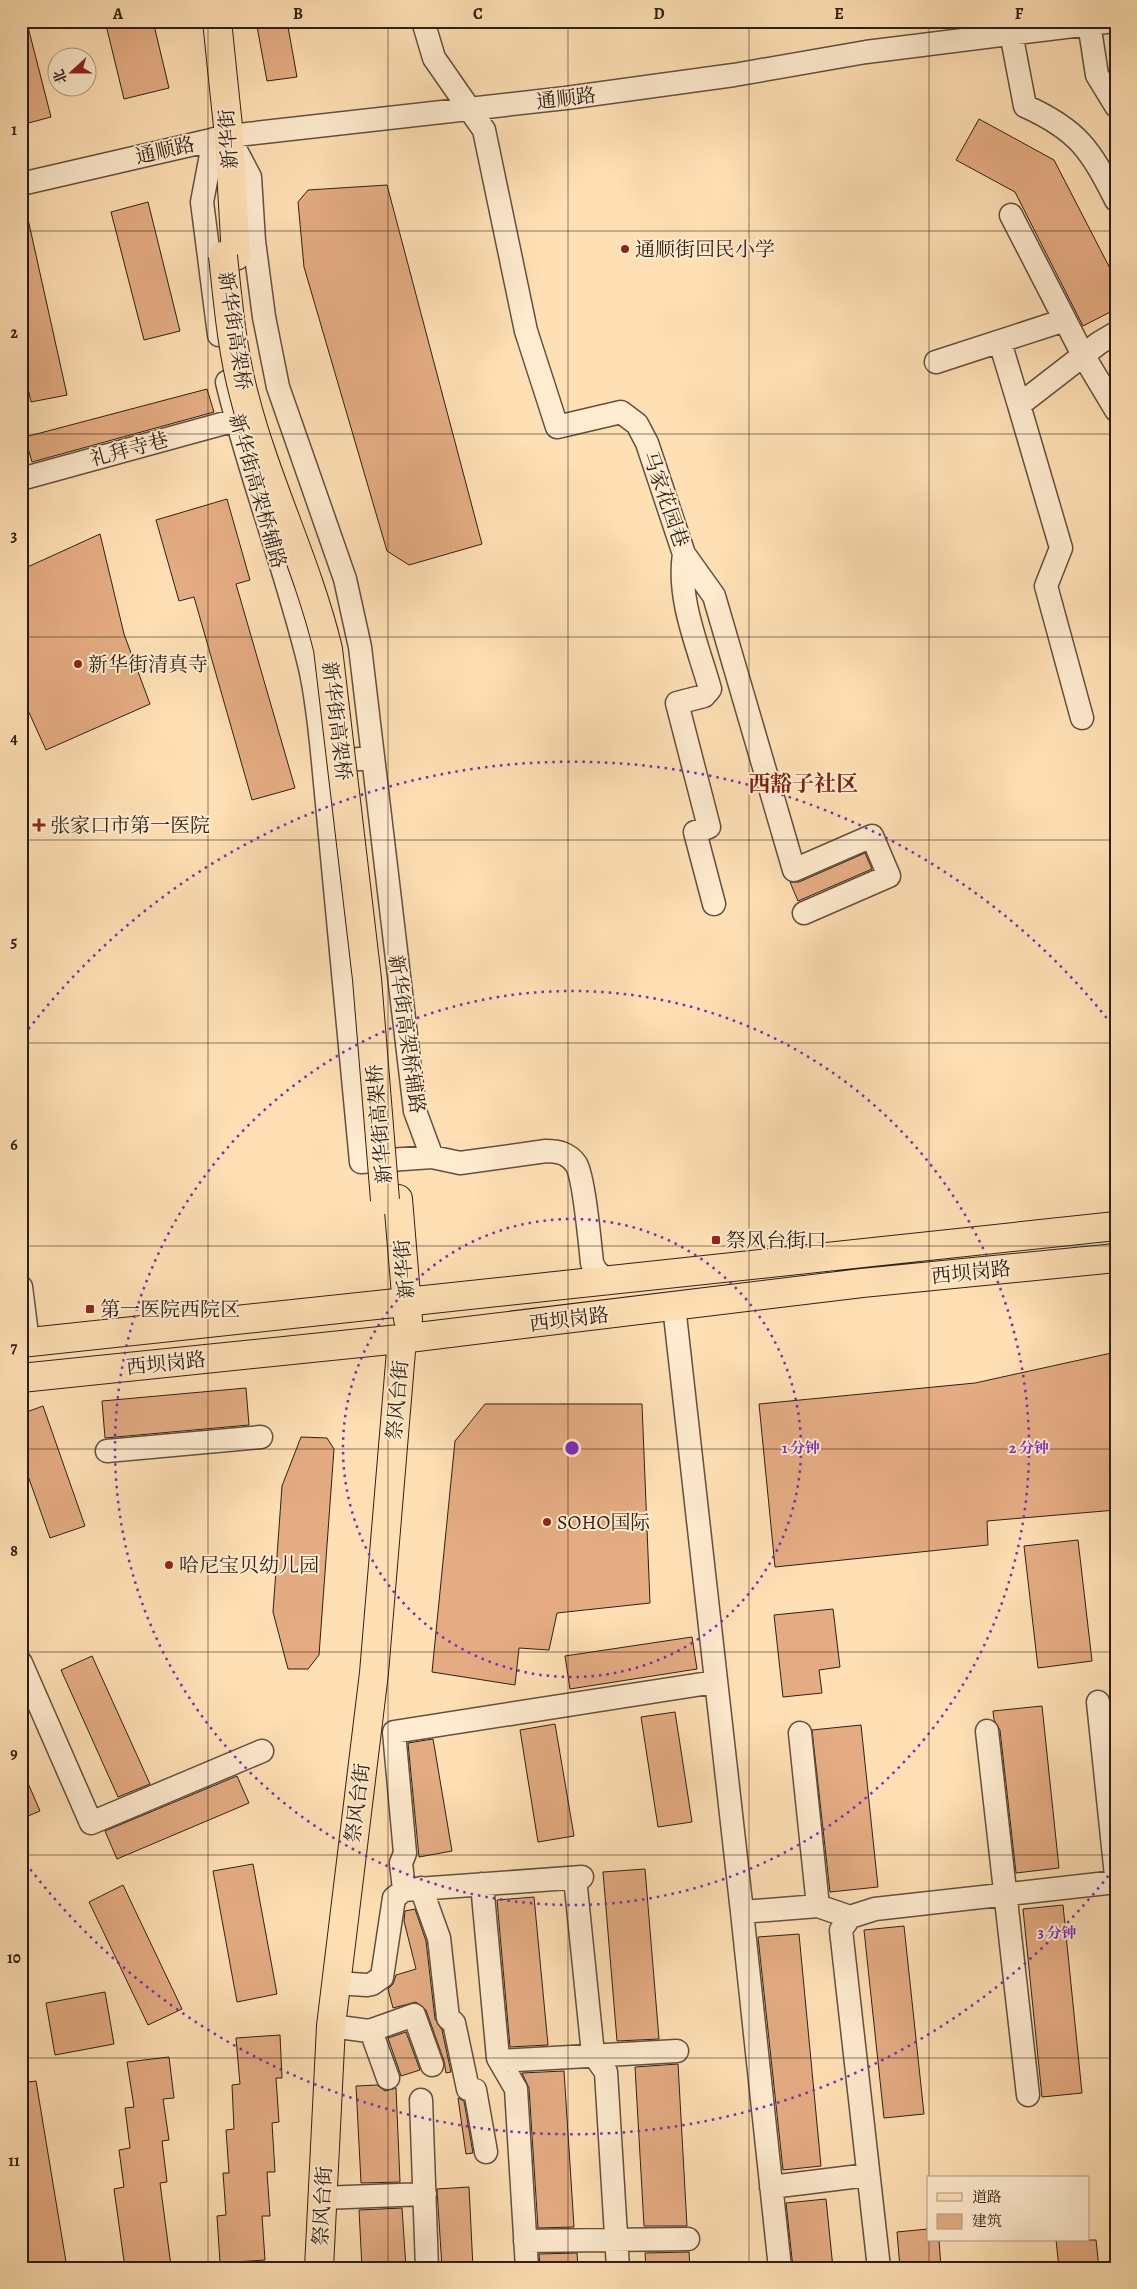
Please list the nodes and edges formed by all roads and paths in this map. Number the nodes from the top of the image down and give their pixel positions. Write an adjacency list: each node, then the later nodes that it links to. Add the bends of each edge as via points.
1 (202, 21): 10 (main road, 新华街)
2 (217, 21): 10 (main road, 新华街)
3 (423, 21): 9 (street, via 434,58)
4 (1114, 21): 5 (street, 通顺路)
5 (1089, 23): 7 (street, 通顺路); 8 (street, via 1097,75)
6 (974, 30): 7 (street, 通顺路); 9 (street, 通顺路, via 734,75)
7 (1011, 33): 13 (street, via 1025,106 1068,130 1084,144)
8 (1113, 96)
9 (470, 109): 10 (street, 通顺路); 25 (street, 马家花园巷, via 484,130 526,331 557,427 621,412 636,424 647,444)
10 (221, 130): 11 (street, 通顺路); 12 (street, 通顺路); 15 (main road, 新华街); 23 (street, 新华街高架桥辅路, via 202,202 223,363); 27 (street, 新华街高架桥辅路, via 250,178 256,260 278,386 347,589 360,647)
11 (21, 168)
12 (21, 184)
13 (1116, 200)
14 (1011, 215): 16 (street)
15 (230, 256): 32 (main road, 新华街高架桥, bridge, via 234,350 244,396 317,603 328,649)
16 (1065, 320): 18 (street); 19 (street)
17 (1116, 333): 19 (street)
18 (1000, 342): 20 (street); 21 (street)
19 (1083, 355): 21 (street); 22 (street)
20 (936, 362)
21 (1020, 406): 26 (street, via 1061,548 1046,586)
22 (1116, 410)
23 (236, 420): 24 (street, 礼拜寺巷); 28 (street, 新华街高架桥辅路, via 310,668)
24 (21, 479)
25 (684, 554): 29 (street, via 681,576 684,596 710,689 704,696 677,703 709,827 695,832); 30 (street, 马家花园巷, via 714,596 794,870 872,836 890,876)
26 (1082, 718)
27 (372, 758): 28 (street); 31 (street, 新华街高架桥辅路, via 415,1111)
28 (323, 762): 31 (street, 新华街高架桥辅路, via 361,1162)
29 (714, 904)
30 (804, 913)
31 (432, 1157): 35 (street, via 460,1163 546,1151 560,1151 568,1156 581,1178 592,1263)
32 (392, 1200): 37 (main road, 新华街)
33 (1116, 1226): 35 (main road, 西坝岗路)
34 (1116, 1258): 38 (main road, 西坝岗路, via 862,1283)
35 (606, 1279): 37 (main road, 西坝岗路)
36 (21, 1287): 40 (street)
37 (400, 1301): 39 (main road, 新华街); 40 (main road, 西坝岗路)
38 (674, 1306): 39 (main road, 西坝岗路); 45 (street)
39 (402, 1339): 41 (main road, 西坝岗路); 58 (main road, 祭风台街, via 374,1673)
40 (25, 1342)
41 (21, 1378)
42 (261, 1437): 43 (street)
43 (106, 1451)
44 (21, 1663): 49 (street, via 91,1823)
45 (715, 1682): 53 (street, via 394,1732 405,1853 401,1863); 56 (street)
46 (1098, 1702): 50 (street)
47 (987, 1731): 54 (street)
48 (800, 1733): 55 (street)
49 (262, 1751)
50 (1116, 1876)
51 (1116, 1882): 54 (street)
52 (482, 1884): 53 (street); 62 (street, via 579,1878); 63 (street, via 498,2058)
53 (413, 1889): 58 (street, via 394,1898 382,1977 367,1985); 68 (street, via 439,1938 448,2018 454,2023 468,2088 475,2090)
54 (1006, 1894): 57 (street, via 875,1909); 66 (street)
55 (818, 1906): 56 (street); 57 (street)
56 (742, 1912): 70 (street)
57 (850, 1917): 69 (street, via 841,1930)
58 (335, 1983): 59 (main road, 祭风台街)
59 (331, 2026): 60 (street); 72 (main road, 祭风台街)
60 (371, 2031): 64 (street, via 414,2015); 65 (street)
61 (677, 2051): 62 (street)
62 (593, 2054): 63 (street); 74 (street, via 606,2072)
63 (501, 2062): 75 (street, via 516,2089)
64 (432, 2065)
65 (388, 2078)
66 (1028, 2095)
67 (421, 2100): 71 (street)
68 (486, 2152)
69 (868, 2175): 70 (street); 81 (street)
70 (771, 2187): 80 (street)
71 (425, 2194): 72 (street); 77 (street)
72 (322, 2198): 76 (main road, 祭风台街)
73 (688, 2239): 74 (street)
74 (617, 2240): 75 (street); 79 (street)
75 (525, 2241): 78 (street)
76 (319, 2268)
77 (427, 2268)
78 (526, 2268)
79 (618, 2268)
80 (780, 2268)
81 (879, 2268)

